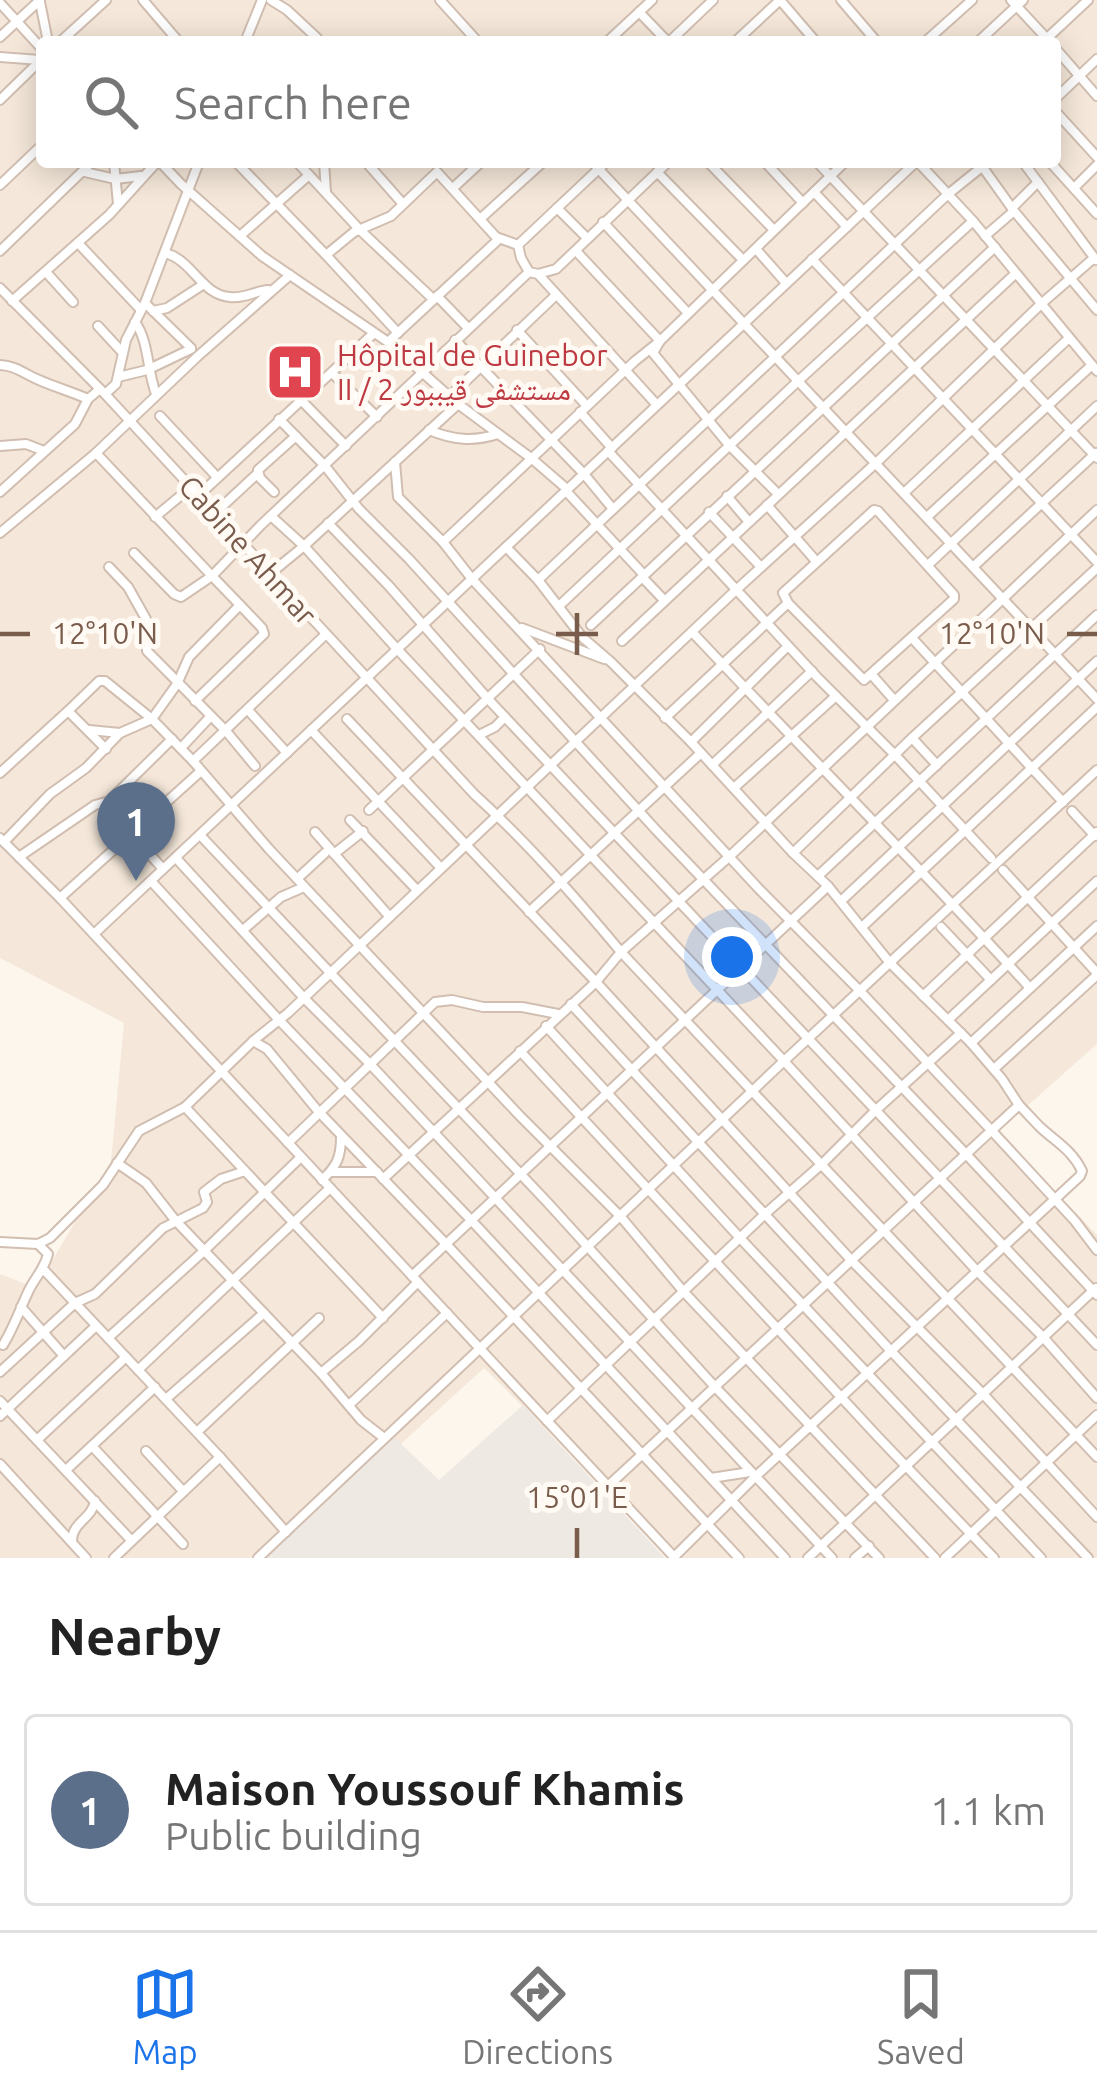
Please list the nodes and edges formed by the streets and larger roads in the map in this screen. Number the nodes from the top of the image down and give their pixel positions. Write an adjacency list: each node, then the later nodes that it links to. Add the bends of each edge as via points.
1 (40, 0): 14 (street); 16 (street)
2 (106, 0): 17 (street)
3 (143, 0): 18 (street)
4 (266, 0): 19 (street); 20 (street)
5 (440, 0): 21 (street)
6 (652, 0): 13 (street)
7 (713, 0): 24 (street)
8 (841, 0): 28 (street)
9 (972, 0): 29 (street)
10 (1088, 0): 32 (street)
11 (1017, 2): 30 (street); 31 (street)
12 (0, 3): 14 (street)
13 (639, 12): 22 (street); 23 (street)
14 (17, 20): 33 (street); 34 (street)
15 (808, 33): 25 (street, via 780,0); 26 (street); 27 (street)
16 (47, 36)
17 (67, 36)
18 (174, 36)
19 (248, 36)
20 (315, 36)
21 (473, 36)
22 (613, 36)
23 (663, 36)
24 (675, 36)
25 (741, 36)
26 (805, 36)
27 (811, 36)
28 (872, 36)
29 (932, 36)
30 (984, 36)
31 (1044, 36)
32 (1055, 36)
33 (0, 37)
34 (36, 42)
35 (1061, 56): 40 (street)
36 (0, 57): 37 (street)
37 (36, 59)
38 (1097, 59): 40 (street)
39 (36, 65): 43 (street)
40 (1079, 76): 41 (street); 42 (street)
41 (1061, 93)
42 (1097, 95)
43 (0, 100)
44 (1061, 118): 46 (street)
45 (36, 152): 79 (street)
46 (1097, 161): 81 (street)
47 (86, 168): 110 (street)
48 (92, 168): 77 (street)
49 (114, 168): 77 (street)
50 (152, 168): 75 (street)
51 (165, 168): 82 (street)
52 (197, 168): 82 (street)
53 (242, 168): 89 (street)
54 (303, 168): 74 (street)
55 (324, 168): 84 (street)
56 (371, 168): 90 (street)
57 (475, 168): 80 (street)
58 (536, 168): 95 (street)
59 (595, 168): 91 (street)
60 (602, 168): 86 (street)
61 (661, 168): 73 (street)
62 (714, 168): 100 (street)
63 (771, 168): 87 (street)
64 (823, 168): 76 (street)
65 (839, 168): 76 (street)
66 (910, 168): 93 (street)
67 (922, 168): 85 (street)
68 (978, 168): 85 (street)
69 (986, 168): 92 (street)
70 (1028, 168): 78 (street)
71 (1055, 168): 72 (street)
72 (1057, 171): 78 (street); 81 (street)
73 (657, 172): 86 (street); 115 (street)
74 (309, 175): 84 (street); 89 (street)
75 (143, 176): 77 (street); 88 (street)
76 (830, 176): 83 (street); 93 (street)
77 (115, 179): 88 (street)
78 (1040, 184): 92 (street); 116 (street)
79 (0, 185)
80 (453, 188): 90 (street, via 434,172); 95 (street)
81 (1074, 188): 94 (street)
82 (189, 191): 101 (street); 112 (street)
83 (814, 192): 87 (street); 98 (street)
84 (326, 194): 99 (street)
85 (947, 195): 96 (street); 106 (street)
86 (627, 200): 97 (street); 127 (street)
87 (803, 202): 100 (street)
88 (118, 204): 105 (street)
89 (277, 204): 101 (street); 113 (street)
90 (403, 204): 99 (street)
91 (557, 208): 103 (street); 107 (street)
92 (1013, 209): 102 (street); 122 (street)
93 (864, 210): 98 (street); 106 (street)
94 (1097, 214)
95 (480, 219): 104 (street)
96 (973, 221): 102 (street); 117 (street)
97 (604, 222): 103 (street); 138 (street)
98 (847, 226): 114 (street)
99 (360, 230): 113 (street); 131 (street)
100 (774, 230): 109 (street)
101 (240, 236): 121 (street)
102 (986, 236): 108 (street)
103 (587, 238): 111 (street)
104 (499, 239): 107 (street); 131 (street)
105 (78, 243): 118 (street); 135 (street)
106 (896, 243): 117 (street); 128 (street)
107 (518, 245): 119 (street)
108 (995, 247): 120 (street); 129 (street)
109 (755, 248): 115 (street); 124 (street)
110 (0, 250)
111 (576, 251): 119 (street, via 556,269); 150 (street)
112 (165, 253): 123 (street); 135 (street)
113 (326, 255): 146 (street)
114 (812, 259): 124 (street); 128 (street)
115 (743, 260): 127 (street)
116 (1096, 260): 122 (street)
117 (921, 270): 129 (street); 140 (street)
118 (46, 272): 132 (street); 133 (street)
119 (534, 273): 130 (street); 144 (street)
120 (1015, 274): 134 (street); 139 (street)
121 (290, 275): 126 (street); 147 (street)
122 (1070, 279): 134 (street); 136 (street)
123 (204, 284): 126 (street, via 232,298); 137 (street)
124 (786, 284): 142 (street)
125 (0, 288): 132 (street, Cabine Ahmar)
126 (270, 290): 154 (street)
127 (711, 290): 138 (street); 142 (street)
128 (845, 293): 140 (street); 156 (street)
129 (944, 294): 139 (street); 152 (street)
130 (555, 296): 145 (street); 162 (street)
131 (435, 297): 144 (street); 146 (street)
132 (12, 301): 169 (street, Cabine Ahmar)
133 (73, 302)
134 (1040, 304): 148 (street); 153 (street)
135 (143, 307): 137 (street); 141 (street)
136 (1097, 310)
137 (153, 311): 154 (street)
138 (687, 312): 150 (street)
139 (966, 319): 153 (street); 159 (street)
140 (867, 320): 152 (street); 167 (street)
141 (135, 322): 155 (street); 161 (street)
142 (744, 323): 156 (street); 168 (street)
143 (98, 326): 155 (street)
144 (468, 328): 149 (street)
145 (518, 330): 158 (street); 180 (street)
146 (398, 332): 151 (street)
147 (375, 333): 151 (street); 164 (street)
148 (1068, 339): 160 (street); 166 (street)
149 (455, 340): 158 (street); 163 (street)
150 (660, 341): 162 (street); 168 (street, via 653,353)
151 (388, 343): 163 (street)
152 (891, 345): 159 (street); 179 (street)
153 (995, 348): 166 (street); 174 (street)
154 (194, 352): 161 (street); 170 (street)
155 (123, 354): 165 (street)
156 (776, 358): 167 (street); 184 (street)
157 (0, 365): 172 (street)
158 (481, 366): 171 (street); 192 (street)
159 (913, 368): 174 (street); 189 (street)
160 (1094, 368): 177 (street)
161 (147, 370): 165 (street); 170 (street)
162 (625, 371): 176 (street); 180 (street)
163 (423, 372): 171 (street); 182 (street)
164 (332, 373): 173 (street); 182 (street)
165 (118, 377): 169 (street)
166 (1024, 380): 177 (street); 187 (street)
167 (797, 382): 179 (street); 193 (street)
168 (678, 386): 176 (street); 184 (street)
169 (102, 392): 172 (street); 185 (street, Cabine Ahmar)
170 (156, 395): 185 (street)
171 (449, 397): 175 (street)
172 (88, 399): 197 (street)
173 (300, 399): 183 (street); 195 (street)
174 (942, 399): 187 (street); 203 (street)
175 (458, 404): 186 (street); 190 (street)
176 (657, 405): 196 (street)
177 (1048, 406): 188 (street); 200 (street)
178 (1097, 406): 188 (street)
179 (821, 407): 189 (street); 205 (street)
180 (584, 409): 192 (street); 196 (street)
181 (160, 416): 208 (street)
182 (377, 417): 195 (street)
183 (279, 419): 191 (street); 208 (street)
184 (710, 420): 193 (street); 211 (street)
185 (130, 421): 198 (street); 213 (street, Cabine Ahmar)
186 (429, 430): 190 (street, via 457,440); 202 (street)
187 (970, 430): 200 (street); 216 (street)
188 (1071, 430): 201 (street); 210 (street)
189 (845, 432): 203 (street); 217 (street)
190 (500, 434): 199 (street)
191 (296, 436): 204 (street); 206 (street)
192 (551, 440): 199 (street); 207 (street)
193 (729, 445): 205 (street); 224 (street)
194 (0, 446): 197 (street)
195 (346, 446): 204 (street)
196 (610, 449): 207 (street); 211 (street)
197 (44, 452): 214 (street)
198 (96, 453): 229 (street); 234 (street)
199 (527, 456): 212 (street); 239 (street)
200 (995, 456): 210 (street); 230 (street)
201 (1096, 456): 222 (street)
202 (395, 460): 209 (street); 219 (street)
203 (876, 463): 216 (street); 238 (street)
204 (325, 466): 220 (street); 228 (street)
205 (755, 470): 217 (street); 218 (street)
206 (257, 474): 215 (street); 227 (street)
207 (584, 474): 212 (street); 223 (street)
208 (218, 477): 213 (street)
209 (377, 477): 219 (street); 220 (street)
210 (1018, 479): 222 (street); 240 (street)
211 (638, 484): 223 (street); 224 (street)
212 (567, 490): 233 (street); 243 (street)
213 (195, 491): 227 (street, Cabine Ahmar); 229 (street)
214 (0, 492)
215 (274, 492)
216 (904, 493): 230 (street)
217 (778, 494): 221 (street)
218 (727, 496): 226 (street); 231 (street)
219 (398, 497): 239 (street)
220 (352, 500): 232 (street); 258 (street)
221 (767, 505): 231 (street); 238 (street)
222 (1042, 505): 235 (street); 250 (street)
223 (614, 509): 233 (street)
224 (662, 509): 236 (street); 244 (street)
225 (1097, 510): 235 (street)
226 (709, 512): 236 (street); 237 (street)
227 (215, 513): 241 (street, Cabine Ahmar)
228 (271, 516): 241 (street); 242 (street)
229 (155, 517): 254 (street)
230 (927, 517): 240 (street)
231 (749, 521): 237 (street)
232 (328, 523): 242 (street); 271 (street)
233 (596, 525): 244 (street); 257 (street)
234 (0, 533)
235 (1070, 534): 249 (street); 261 (street)
236 (685, 536): 246 (street); 255 (street)
237 (733, 537): 246 (street); 252 (street)
238 (794, 537): 247 (street); 252 (street)
239 (442, 542): 256 (street)
240 (952, 542): 248 (street); 250 (street)
241 (243, 544): 253 (street, Cabine Ahmar); 254 (street)
242 (304, 546): 253 (street); 278 (street)
243 (506, 547): 256 (street); 257 (street)
244 (620, 550): 255 (street); 266 (street)
245 (134, 553): 254 (street, via 181,597)
246 (707, 560): 260 (street); 262 (street)
247 (816, 561): 248 (street, via 874,510); 264 (street, via 785,589)
248 (928, 565): 275 (street, via 954,598)
249 (1097, 565): 272 (street)
250 (974, 566): 261 (street)
251 (109, 567): 290 (street, via 146,619 145,649)
252 (761, 567): 260 (street)
253 (271, 573): 274 (street, Cabine Ahmar)
254 (212, 576): 265 (street)
255 (643, 576): 262 (street); 270 (street)
256 (472, 579): 259 (street); 269 (street)
257 (538, 580): 266 (street)
258 (434, 587): 259 (street); 263 (street)
259 (461, 590): 263 (street)
260 (736, 590): 268 (street); 273 (street)
261 (1003, 598): 272 (street); 281 (street)
262 (664, 600): 276 (street)
263 (447, 602): 271 (street); 286 (street)
264 (788, 603): 268 (street); 287 (street, via 860,679)
265 (240, 605): 290 (street, via 189,657); 295 (street, via 264,634)
266 (559, 606): 283 (street)
267 (1097, 615): 280 (street)
268 (766, 622): 277 (street); 284 (street)
269 (514, 624): 279 (street); 283 (street)
270 (592, 625)
271 (423, 626): 278 (street); 296 (street)
272 (1031, 630): 280 (street); 293 (street)
273 (693, 632): 284 (street); 291 (street)
274 (326, 634): 288 (street, Cabine Ahmar); 300 (street)
275 (912, 638): 281 (street); 287 (street)
276 (622, 641)
277 (788, 646): 285 (street); 292 (street)
278 (397, 649): 288 (street); 310 (street)
279 (540, 649): 286 (street); 306 (street)
280 (1055, 656): 289 (street); 308 (street)
281 (934, 661): 293 (street); 297 (street)
282 (1097, 661): 289 (street)
283 (611, 662): 291 (street)
284 (722, 663): 292 (street); 307 (street)
285 (812, 671): 294 (street); 302 (street)
286 (513, 674): 296 (street); 320 (street)
287 (872, 675): 297 (street)
288 (368, 677): 313 (street); 325 (street, Cabine Ahmar)
289 (1078, 680): 299 (street); 322 (street)
290 (177, 684): 295 (street); 298 (street)
291 (636, 687): 306 (street); 307 (street)
292 (745, 687): 302 (street); 321 (street)
293 (963, 694): 308 (street); 319 (street)
294 (836, 696): 311 (street); 317 (street)
295 (193, 699): 298 (street); 314 (street)
296 (488, 699): 304 (street); 310 (street)
297 (894, 700): 311 (street)
298 (165, 703): 305 (street)
299 (1097, 703): 334 (street)
300 (248, 710): 314 (street); 326 (street)
301 (68, 711): 305 (street, via 105,681); 312 (street); 338 (street)
302 (768, 712): 317 (street); 331 (street)
303 (210, 717): 323 (street)
304 (506, 717): 316 (street); 330 (street)
305 (152, 718): 315 (street); 318 (street)
306 (602, 718): 320 (street); 341 (street)
307 (665, 718): 321 (street)
308 (987, 718): 322 (street); 332 (street)
309 (346, 719): 339 (street)
310 (465, 721): 316 (street); 325 (street)
311 (866, 727): 328 (street); 335 (street)
312 (87, 730): 315 (street); 324 (street)
313 (311, 730): 326 (street); 348 (street)
314 (226, 731): 329 (street); 333 (street)
315 (121, 733): 324 (street)
316 (478, 735): 342 (street)
317 (791, 736): 335 (street); 343 (street)
318 (172, 739): 323 (street); 345 (street)
319 (912, 739): 328 (street); 332 (street)
320 (577, 742): 330 (street); 350 (street)
321 (691, 742): 327 (street)
322 (1010, 742): 334 (street); 349 (street)
323 (181, 748): 329 (street)
324 (106, 749): 363 (street)
325 (433, 749): 339 (street); 352 (street, Cabine Ahmar)
326 (287, 753): 347 (street)
327 (700, 753): 331 (street); 341 (street)
328 (896, 756): 340 (street); 344 (street)
329 (193, 761): 337 (street)
330 (552, 765): 342 (street); 359 (street)
331 (712, 765): 343 (street)
332 (937, 765): 340 (street)
333 (255, 766)
334 (1033, 767): 346 (street); 360 (street)
335 (821, 768): 344 (street); 355 (street)
336 (1097, 770): 346 (street)
337 (201, 771): 347 (street); 357 (street)
338 (0, 773)
339 (404, 779): 348 (street); 364 (street)
340 (919, 781): 349 (street); 354 (street)
341 (665, 784): 350 (street); 369 (street)
342 (528, 788): 352 (street); 368 (street)
343 (735, 788): 355 (street)
344 (851, 797): 354 (street); 367 (street)
345 (106, 802): 357 (street); 370 (street)
346 (1063, 802): 390 (street)
347 (231, 806): 361 (street); 378 (street)
348 (374, 806): 374 (street)
349 (942, 807): 360 (street); 365 (street)
350 (638, 810): 359 (street); 379 (street)
351 (1072, 812): 362 (street)
352 (499, 816): 364 (street); 381 (street, Cabine Ahmar)
353 (350, 820): 356 (street)
354 (876, 821): 365 (street); 377 (street)
355 (766, 822): 367 (street); 369 (street)
356 (363, 831): 366 (street); 385 (street)
357 (132, 832): 373 (street); 386 (street)
358 (315, 832): 366 (street)
359 (615, 832): 368 (street); 388 (street)
360 (965, 832): 372 (street); 376 (street)
361 (200, 835): 371 (street); 391 (street)
362 (1096, 835): 387 (street)
363 (2, 840): 370 (street)
364 (467, 846): 374 (street); 392 (street)
365 (898, 848): 376 (street); 389 (street)
366 (330, 853): 378 (street); 393 (street)
367 (793, 853): 377 (street)
368 (590, 855): 381 (street); 396 (street)
369 (730, 856): 379 (street); 394 (street)
370 (19, 857): 386 (street)
371 (176, 858): 373 (street); 400 (street)
372 (991, 858)
373 (164, 869): 380 (street)
374 (439, 870): 385 (street)
375 (1003, 870): 387 (street)
376 (920, 873): 390 (street); 398 (street)
377 (818, 876): 383 (street)
378 (298, 878): 384 (street)
379 (704, 879): 388 (street); 404 (street)
380 (151, 881): 401 (street); 425 (street)
381 (560, 881): 392 (street); 406 (street, Cabine Ahmar)
382 (1097, 881): 395 (street)
383 (827, 886): 389 (street); 394 (street)
384 (306, 887): 391 (street); 403 (street)
385 (417, 890): 393 (street)
386 (61, 898): 401 (street)
387 (1028, 898): 395 (street); 402 (street)
388 (679, 901): 396 (street); 410 (street)
389 (841, 901): 398 (street)
390 (953, 905): 402 (street); 408 (street)
391 (270, 909): 400 (street); 411 (street)
392 (529, 912): 414 (street)
393 (389, 916): 403 (street)
394 (790, 921): 404 (street); 417 (street)
395 (1052, 923): 405 (street); 409 (street)
396 (653, 924): 406 (street); 416 (street)
397 (1097, 926): 405 (street)
398 (862, 927): 408 (street)
399 (941, 927): 407 (street)
400 (243, 930): 419 (street)
401 (94, 934): 440 (street)
402 (984, 939): 407 (street); 409 (street)
403 (359, 944): 411 (street); 421 (street)
404 (766, 944): 410 (street); 423 (street)
405 (1074, 947): 412 (street); 415 (street)
406 (621, 952): 414 (street); 424 (street, Cabine Ahmar)
407 (967, 955): 413 (street); 418 (street)
408 (890, 962): 417 (street); 418 (street)
409 (1008, 964): 413 (street); 415 (street)
410 (742, 967): 416 (street); 429 (street)
411 (329, 973): 419 (street); 430 (street)
412 (1097, 974): 438 (street)
413 (991, 980): 426 (street)
414 (596, 982): 420 (street); 433 (street)
415 (1030, 988): 432 (street)
416 (716, 991): 424 (street); 435 (street)
417 (860, 991): 423 (street); 436 (street)
418 (923, 996): 426 (street)
419 (304, 998): 425 (street); 437 (street)
420 (571, 1004): 422 (street); 439 (street)
421 (424, 1012): 422 (street, via 452,1000); 430 (street); 441 (street)
422 (560, 1014): 427 (street)
423 (834, 1015): 429 (street); 442 (street)
424 (686, 1019): 433 (street); 444 (street, Cabine Ahmar)
425 (279, 1020): 431 (street); 443 (street)
426 (948, 1020): 428 (street)
427 (546, 1026): 434 (street); 445 (street)
428 (961, 1034): 432 (street); 436 (street)
429 (810, 1037): 435 (street); 449 (street)
430 (394, 1041): 437 (street); 448 (street)
431 (254, 1042): 440 (street); 450 (street)
432 (971, 1043): 438 (street)
433 (656, 1048): 439 (street); 452 (street)
434 (519, 1050): 441 (street); 451 (street)
435 (784, 1060): 444 (street); 455 (street)
436 (927, 1063): 442 (street); 453 (street)
437 (370, 1064): 443 (street); 454 (street)
438 (994, 1069): 446 (street)
439 (632, 1071): 445 (street); 458 (street)
440 (222, 1072): 447 (street); 457 (street)
441 (489, 1082): 448 (street); 459 (street)
442 (902, 1086): 449 (street); 460 (street)
443 (345, 1088): 450 (street); 461 (street)
444 (754, 1090): 452 (street); 464 (street, Cabine Ahmar)
445 (608, 1094): 451 (street); 465 (street)
446 (1019, 1105): 453 (street); 477 (street, via 1082,1171)
447 (185, 1107): 463 (street, via 139,1131); 466 (street)
448 (458, 1109): 454 (street); 468 (street)
449 (876, 1110): 455 (street); 470 (street)
450 (318, 1111): 456 (street); 457 (street)
451 (583, 1117): 459 (street); 473 (street)
452 (724, 1120): 458 (street); 475 (street)
453 (992, 1131): 460 (street); 477 (street)
454 (433, 1132): 461 (street); 476 (street)
455 (853, 1135): 464 (street); 478 (street)
456 (341, 1136): 467 (street); 469 (street)
457 (288, 1143): 462 (street)
458 (699, 1143): 465 (street); 479 (street)
459 (551, 1147): 468 (street); 480 (street)
460 (966, 1154): 470 (street); 484 (street)
461 (407, 1155): 469 (street); 482 (street)
462 (301, 1157): 471 (street); 474 (street)
463 (117, 1163): 481 (street); 488 (street, via 83,1207)
464 (823, 1163): 475 (street); 485 (street, Cabine Ahmar)
465 (676, 1165): 473 (street); 486 (street)
466 (245, 1171): 474 (street); 481 (street, via 221,1179 204,1192 203,1208)
467 (331, 1172): 469 (street); 471 (street)
468 (521, 1175): 476 (street); 491 (street)
469 (380, 1176): 489 (street)
470 (940, 1177): 478 (street); 490 (street)
471 (322, 1180): 472 (street)
472 (330, 1188): 483 (street); 499 (street)
473 (650, 1189): 480 (street); 494 (street)
474 (264, 1192): 483 (street); 492 (street)
475 (789, 1192): 479 (street); 495 (street)
476 (496, 1198): 482 (street); 497 (street)
477 (1055, 1199): 484 (street); 493 (street)
478 (914, 1201): 485 (street); 498 (street)
479 (765, 1214): 486 (street); 501 (street)
480 (620, 1217): 491 (street); 502 (street)
481 (176, 1220): 492 (street); 506 (street)
482 (472, 1221): 489 (street); 504 (street)
483 (293, 1222): 500 (street); 513 (street)
484 (1030, 1223): 490 (street); 503 (street)
485 (883, 1229): 495 (street); 505 (street, Cabine Ahmar)
486 (740, 1238): 494 (street); 507 (street)
487 (0, 1242): 488 (street)
488 (38, 1244): 496 (street, via 48,1254)
489 (447, 1245): 499 (street); 514 (street)
490 (1006, 1246): 498 (street); 511 (street)
491 (589, 1247): 497 (street); 515 (street)
492 (206, 1250): 500 (street); 521 (street)
493 (1097, 1250)
494 (715, 1261): 502 (street); 518 (street)
495 (852, 1261): 501 (street); 517 (street)
496 (44, 1270): 506 (street); 508 (street)
497 (562, 1271): 504 (street); 523 (street)
498 (977, 1271): 505 (street); 520 (street)
499 (415, 1279): 510 (street); 513 (street)
500 (234, 1281): 509 (street); 533 (street)
501 (828, 1283): 507 (street); 527 (street)
502 (683, 1291): 515 (street); 530 (street)
503 (1096, 1291): 511 (street)
504 (537, 1294): 514 (street); 531 (street)
505 (949, 1299): 517 (street); 532 (street, Cabine Ahmar)
506 (75, 1303): 516 (street); 519 (street)
507 (802, 1306): 518 (street); 536 (street)
508 (21, 1307): 519 (street); 524 (street)
509 (264, 1313): 522 (street); 543 (street)
510 (447, 1313): 526 (street); 544 (street)
511 (1067, 1314): 520 (street); 525 (street)
512 (319, 1318): 522 (street)
513 (383, 1318): 535 (street)
514 (513, 1318): 526 (street); 539 (street)
515 (654, 1320): 523 (street); 538 (street)
516 (96, 1326): 521 (street); 528 (street)
517 (916, 1328): 527 (street); 540 (street)
518 (777, 1329): 530 (street); 542 (street)
519 (44, 1332): 528 (street); 534 (street)
520 (1043, 1337): 532 (street); 541 (street)
521 (108, 1338): 529 (street)
522 (291, 1342): 535 (street); 551 (street)
523 (629, 1342): 531 (street); 546 (street)
524 (2, 1346)
525 (1097, 1346)
526 (480, 1348): 549 (street); 554 (street)
527 (891, 1351): 536 (street); 548 (street)
528 (64, 1356): 545 (street)
529 (126, 1357): 533 (street); 555 (street)
530 (746, 1357): 538 (street); 550 (street)
531 (605, 1365): 539 (street); 552 (street)
532 (1013, 1367): 540 (street); 553 (street, Cabine Ahmar)
533 (138, 1370): 537 (street)
534 (0, 1372)
535 (321, 1372): 544 (street)
536 (868, 1373): 542 (street); 556 (street)
537 (155, 1388): 543 (street); 557 (street)
538 (716, 1388): 546 (street); 559 (street)
539 (581, 1389): 549 (street); 560 (street)
540 (984, 1395): 548 (street); 563 (street)
541 (1097, 1398)
542 (842, 1399): 550 (street); 565 (street)
543 (166, 1400): 551 (street)
544 (350, 1405): 554 (street)
545 (2, 1408): 555 (street)
546 (693, 1410): 552 (street); 567 (street)
547 (1097, 1415): 553 (street)
548 (956, 1418): 556 (street); 570 (street)
549 (547, 1421): 569 (street)
550 (811, 1426): 559 (street); 572 (street)
551 (197, 1432): 562 (street)
552 (666, 1433): 560 (street); 568 (street)
553 (1076, 1435): 561 (street, Cabine Ahmar); 563 (street)
554 (384, 1438): 580 (street)
555 (37, 1440): 566 (street)
556 (932, 1441): 565 (street); 575 (street)
557 (92, 1446): 566 (street); 576 (street)
558 (146, 1451): 571 (street)
559 (780, 1455): 567 (street); 578 (street)
560 (643, 1456): 569 (street); 579 (street)
561 (1097, 1456)
562 (220, 1457): 571 (street); 580 (street)
563 (1046, 1462): 570 (street); 577 (street)
564 (0, 1464): 583 (street)
565 (906, 1467): 572 (street); 581 (street)
566 (65, 1470): 573 (street)
567 (752, 1474): 568 (street); 574 (street); 585 (street)
568 (710, 1479): 574 (street)
569 (608, 1486): 592 (street)
570 (1022, 1486): 575 (street); 588 (street)
571 (184, 1491): 576 (street)
572 (877, 1496): 578 (street); 599 (street)
573 (95, 1501): 582 (street); 583 (street)
574 (731, 1502): 579 (street); 594 (street)
575 (996, 1510): 581 (street); 602 (street)
576 (157, 1516): 582 (street); 584 (street)
577 (1097, 1517)
578 (848, 1523): 585 (street); 586 (street)
579 (708, 1524): 592 (street); 593 (street)
580 (286, 1532): 591 (street)
581 (971, 1533): 600 (street); 601 (street)
582 (131, 1540): 590 (street)
583 (72, 1543): 589 (street)
584 (184, 1544)
585 (821, 1546): 595 (street); 596 (street)
586 (868, 1546): 597 (street); 598 (street)
587 (1097, 1546): 588 (street)
588 (1086, 1557)
589 (86, 1558)
590 (114, 1558)
591 (258, 1558)
592 (674, 1558)
593 (739, 1558)
594 (785, 1558)
595 (808, 1558)
596 (832, 1558)
597 (855, 1558)
598 (879, 1558)
599 (935, 1558)
600 (945, 1558)
601 (994, 1558)
602 (1041, 1558)

